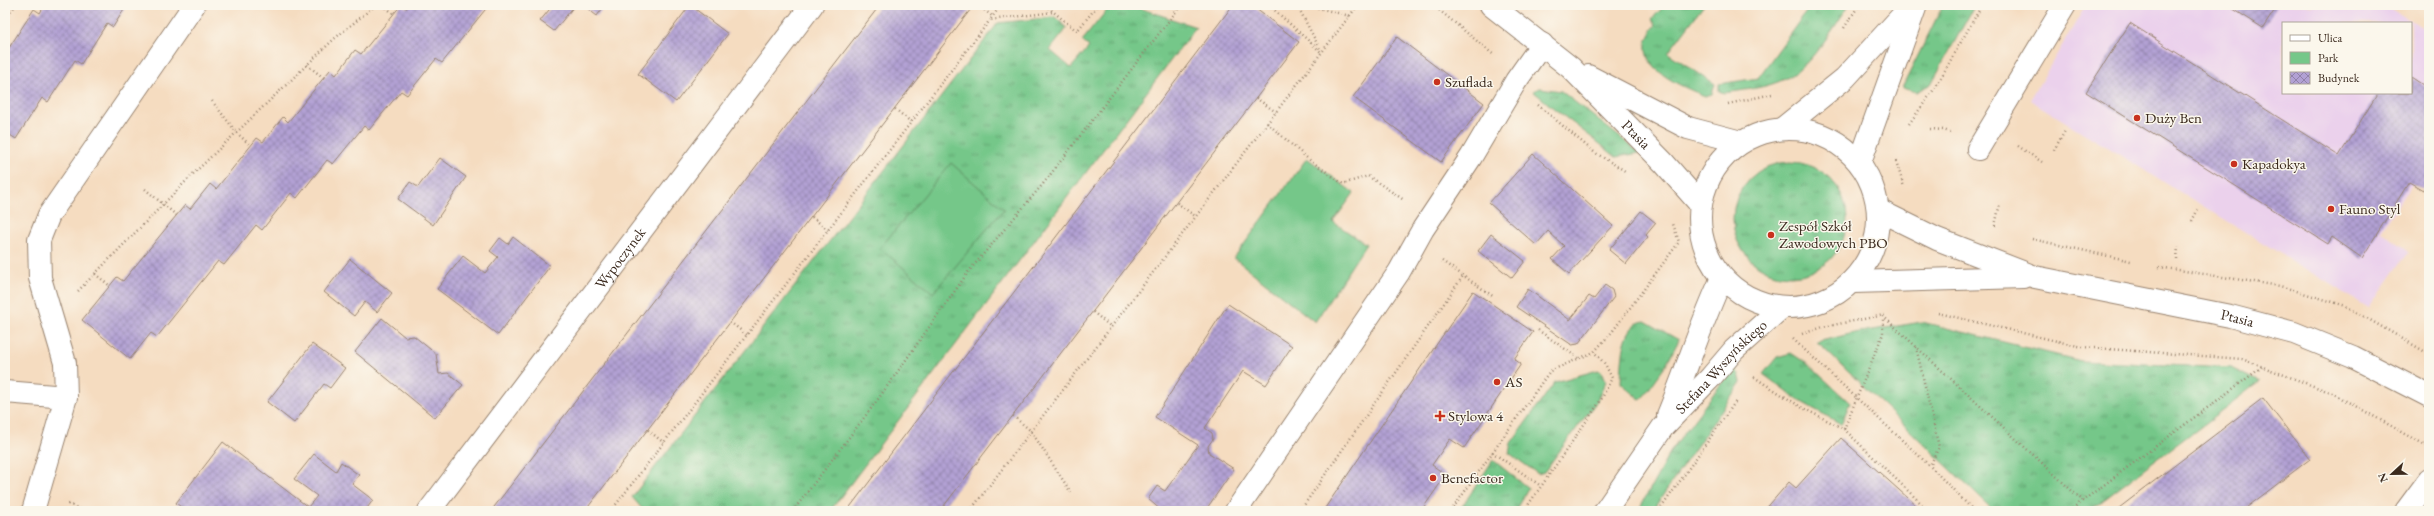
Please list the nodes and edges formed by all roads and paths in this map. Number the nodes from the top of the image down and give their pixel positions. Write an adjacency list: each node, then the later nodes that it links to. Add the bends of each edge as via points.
1 (16, 5): 28 (path)
2 (194, 5): 89 (street, via 49,215 39,240 40,278)
3 (376, 5): 33 (path)
4 (383, 5): 25 (path)
5 (812, 5): 120 (street, Wypoczynek)
6 (978, 5): 26 (path)
7 (1000, 5): 26 (path)
8 (1045, 5): 24 (path)
9 (1098, 5): 24 (path, via 1077,31)
10 (1165, 5): 23 (path)
11 (1186, 5): 23 (path)
12 (1269, 5): 32 (path)
13 (1297, 5): 32 (path)
14 (1306, 5): 27 (path)
15 (1358, 5): 27 (path)
16 (1432, 5): 36 (path, via 1494,55)
17 (1491, 5): 31 (street, Ptasia)
18 (1859, 5): 30 (path)
19 (1912, 5): 46 (street, via 1845,78)
20 (1916, 5): 56 (street)
21 (1982, 5): 45 (path, via 1936,88)
22 (2064, 5): 53 (street)
23 (1178, 9): 122 (path, via 1043,184 969,271 876,402)
24 (1054, 12): 29 (path)
25 (394, 14)
26 (992, 16): 29 (path)
27 (1350, 16): 32 (path)
28 (5, 17)
29 (990, 20): 43 (path)
30 (1843, 30)
31 (1542, 44): 34 (street, Ptasia); 36 (street)
32 (1322, 53): 42 (path)
33 (307, 65): 35 (path); 50 (path)
34 (1571, 68): 51 (street, Ptasia, via 1688,128); 63 (street, Ptasia, via 1664,163)
35 (324, 78)
36 (1516, 81): 57 (path, via 1534,102 1594,152); 69 (street)
37 (1774, 94): 40 (path, via 1742,103)
38 (1256, 98): 42 (path)
39 (212, 101): 50 (path)
40 (1723, 105)
41 (895, 109): 43 (path)
42 (1276, 112): 44 (path)
43 (911, 122): 72 (path)
44 (1267, 123): 67 (path); 69 (path, via 1307,158 1343,184 1368,176)
45 (1908, 125)
46 (1783, 128): 51 (street); 56 (street, via 1811,131 1840,143)
47 (1930, 129): 48 (path)
48 (1944, 130)
49 (2065, 131): 54 (path)
50 (237, 133): 52 (path); 62 (path)
51 (1741, 142): 63 (street, via 1712,171)
52 (251, 146)
53 (1978, 149)
54 (2054, 150)
55 (1896, 159): 59 (path)
56 (1860, 162): 65 (street)
57 (1631, 175)
58 (145, 188): 62 (path)
59 (1907, 192)
60 (1176, 203): 67 (path)
61 (2000, 203): 73 (path)
62 (164, 204): 66 (path); 77 (path)
63 (1700, 204): 80 (street, via 1704,246)
64 (2199, 206): 70 (path)
65 (1880, 211): 79 (street, Ptasia, via 1937,240); 81 (street, via 1875,247)
66 (176, 215)
67 (1195, 216): 91 (path)
68 (812, 217): 72 (path)
69 (1431, 218): 74 (street)
70 (2192, 221)
71 (1672, 222): 97 (path, via 1679,242 1612,332)
72 (828, 230): 93 (path)
73 (1994, 231)
74 (1416, 243): 78 (path); 124 (street, via 1399,272)
75 (2178, 247): 76 (path)
76 (2177, 259)
77 (95, 274): 82 (path); 89 (path)
78 (1463, 276): 83 (path); 125 (path)
79 (2035, 277): 81 (street, Ptasia); 102 (street, Ptasia, via 2230,316 2294,333 2353,357)
80 (1722, 278): 84 (street, via 1750,300); 107 (street, Stefana Wyszyńskiego, via 1700,326 1690,360)
81 (1854, 282): 84 (street, via 1822,303)
82 (110, 286)
83 (1494, 297)
84 (1781, 308): 107 (street, Stefana Wyszyńskiego, via 1734,350)
85 (1093, 312): 91 (path)
86 (1932, 312): 99 (path, via 2082,347 2242,359)
87 (1890, 314): 88 (path)
88 (1883, 316): 94 (path, via 1823,327); 96 (path); 104 (path, via 1883,334)
89 (53, 317): 103 (street, via 65,363)
90 (730, 322): 93 (path)
91 (1110, 326): 110 (path)
92 (1538, 330): 98 (path)
93 (747, 335): 111 (path)
94 (1792, 338): 95 (path); 104 (path)
95 (1786, 342)
96 (1915, 346): 114 (path, via 1938,447); 118 (path)
97 (1594, 352): 98 (path); 116 (path, via 1605,364 1612,378 1601,400)
98 (1578, 358): 113 (path, via 1550,371)
99 (2262, 367): 112 (path, via 2332,393); 118 (path)
100 (1750, 374): 108 (path, via 1801,407)
101 (5, 392): 103 (street)
102 (2429, 396)
103 (66, 397): 119 (street)
104 (1856, 398): 108 (path); 114 (path)
105 (1736, 400): 129 (path)
106 (1013, 416): 110 (path)
107 (1663, 427): 128 (street, Stefana Wyszyńskiego)
108 (1844, 429): 130 (path)
109 (648, 430): 111 (path)
110 (1031, 431): 117 (path); 123 (path)
111 (664, 443): 121 (path)
112 (2429, 447)
113 (1492, 452): 116 (path); 126 (path)
114 (1930, 466): 131 (path)
115 (2429, 480): 133 (street)
116 (1541, 486): 127 (path)
117 (1072, 494)
118 (2082, 501): 132 (path)
119 (33, 511)
120 (429, 511)
121 (611, 511)
122 (792, 511)
123 (970, 511)
124 (1236, 511)
125 (1300, 511)
126 (1451, 511)
127 (1524, 511)
128 (1605, 511)
129 (1659, 511)
130 (1929, 511)
131 (1974, 511)
132 (2069, 511)
133 (2406, 511)

